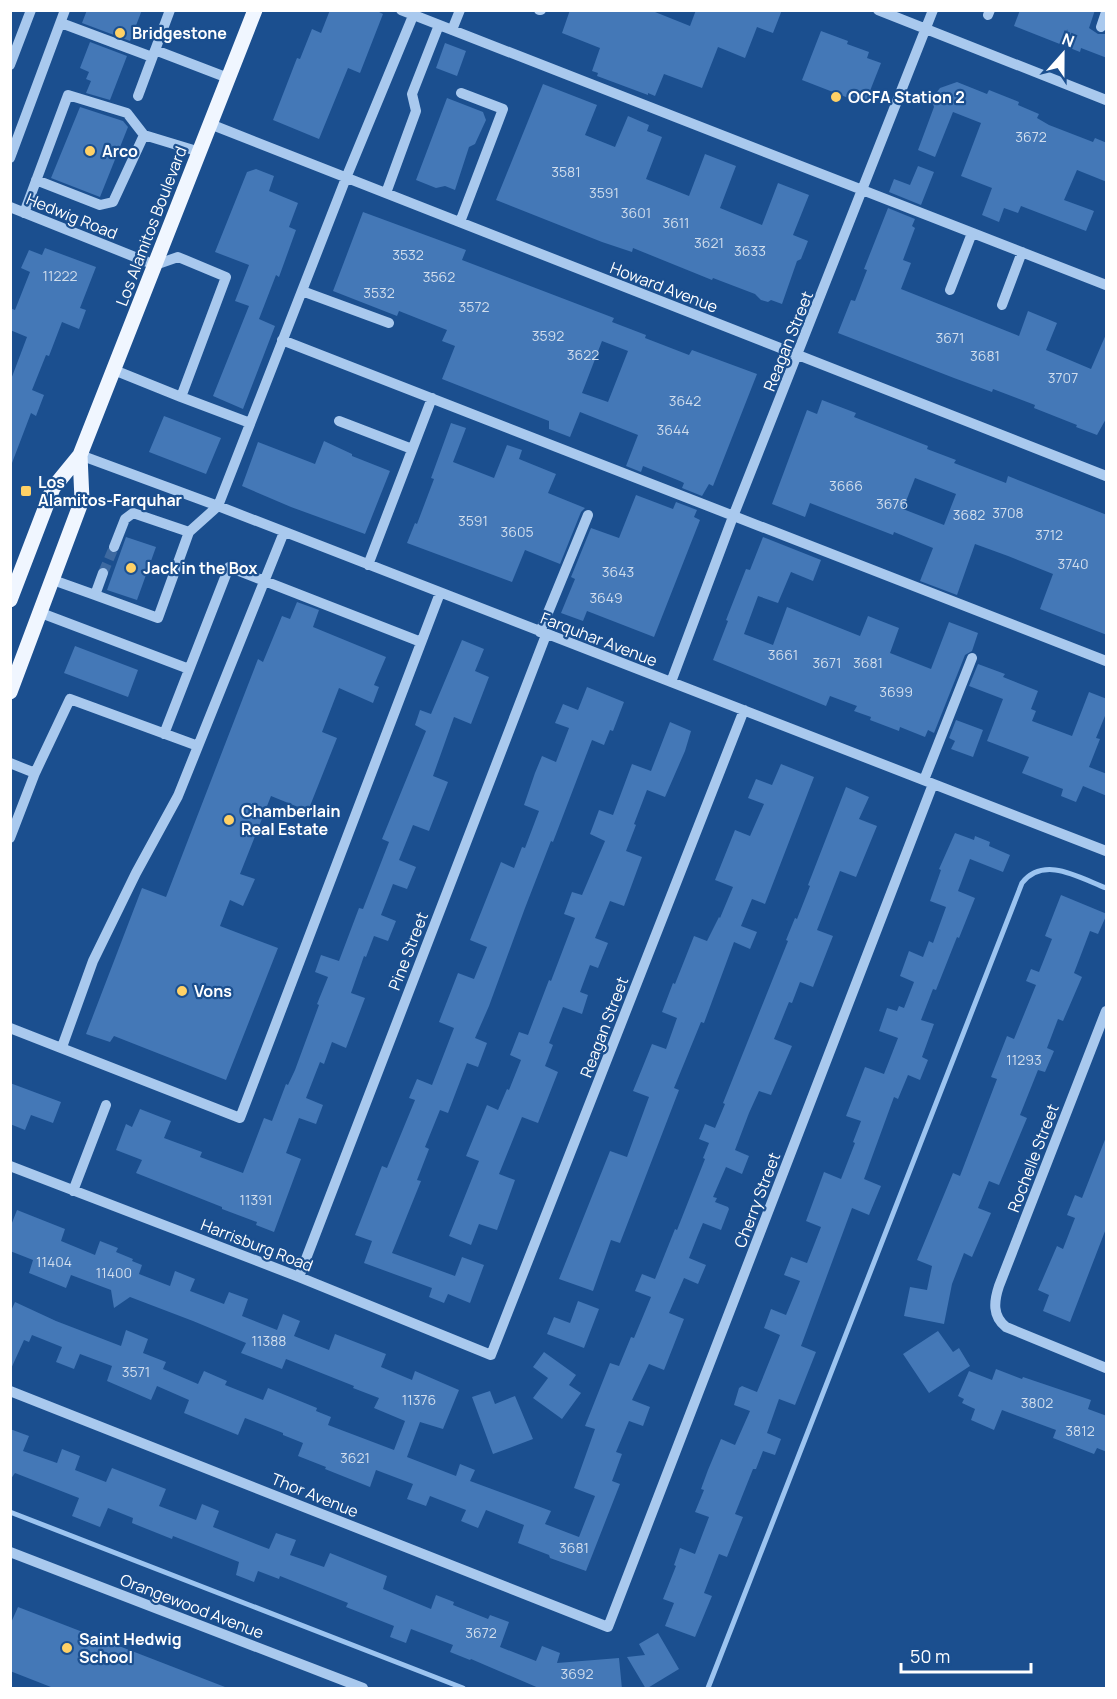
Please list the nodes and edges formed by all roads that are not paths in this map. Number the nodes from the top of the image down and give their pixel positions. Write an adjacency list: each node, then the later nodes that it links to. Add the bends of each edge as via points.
1 (31, 10): 17 (street)
2 (65, 10): 11 (street)
3 (170, 10): 16 (street)
4 (401, 10): 10 (street)
5 (459, 10): 15 (street)
6 (878, 10): 14 (street)
7 (933, 10): 14 (street, Reagan Street)
8 (252, 11): 18 (main road, Los Alamitos Boulevard)
9 (1107, 12): 13 (street)
10 (414, 13): 12 (street); 26 (street)
11 (61, 23): 16 (street); 25 (street)
12 (439, 25): 15 (street); 29 (street, via 412,94 416,111)
13 (1101, 27)
14 (926, 29): 21 (street); 28 (street, Reagan Street)
15 (452, 30): 28 (street)
16 (154, 54): 18 (street); 20 (street)
17 (10, 65)
18 (228, 78): 22 (main road, Los Alamitos Boulevard)
19 (461, 93): 31 (street, via 503,109)
20 (138, 96)
21 (1107, 100)
22 (210, 124): 24 (main road, Los Alamitos Boulevard); 26 (street, Howard Avenue)
23 (144, 135): 24 (street); 27 (street, via 113,202 100,205); 27 (street, via 127,113 68,95)
24 (200, 152): 34 (main road, Los Alamitos Boulevard)
25 (10, 158)
26 (346, 178): 29 (street, Howard Avenue); 37 (street)
27 (36, 180): 30 (street)
28 (863, 190): 32 (street); 41 (street, Reagan Street)
29 (386, 193): 31 (street, Howard Avenue)
30 (14, 211): 34 (street, Hedwig Road)
31 (460, 222): 41 (street, Howard Avenue)
32 (972, 233): 33 (street); 36 (street)
33 (1022, 252): 35 (street); 38 (street)
34 (156, 265): 42 (main road, Los Alamitos Boulevard); 43 (street, via 178,257 226,277)
35 (1107, 285)
36 (950, 290)
37 (302, 291): 39 (street); 40 (street)
38 (1002, 304)
39 (389, 323)
40 (282, 340): 44 (street); 46 (street)
41 (798, 356): 49 (street, Howard Avenue); 52 (street, Reagan Street)
42 (114, 370): 43 (street); 48 (main road, Los Alamitos Boulevard)
43 (181, 397): 46 (street)
44 (432, 398): 47 (street); 52 (street)
45 (339, 421): 47 (street)
46 (250, 423): 50 (street)
47 (412, 449): 56 (street)
48 (80, 455): 50 (street, Farquhar Avenue); 58 (main road, Los Alamitos Boulevard, via 82,500); 62 (main road, Los Alamitos Boulevard, via 53,488)
49 (1107, 476)
50 (218, 506): 53 (street); 54 (street, Farquhar Avenue)
51 (588, 514): 64 (street, Pine Street)
52 (734, 514): 67 (street); 69 (street, Reagan Street)
53 (189, 532): 55 (street, via 133,513 125,519); 61 (street, via 158,618)
54 (284, 532): 56 (street, Farquhar Avenue); 59 (street)
55 (114, 547)
56 (368, 565): 60 (street, Farquhar Avenue)
57 (104, 573): 61 (street)
58 (53, 580): 61 (street); 63 (main road, Los Alamitos Boulevard)
59 (264, 580): 65 (street); 68 (street, via 229,567); 73 (street)
60 (440, 593): 64 (street, Farquhar Avenue); 65 (street)
61 (95, 595)
62 (10, 600)
63 (41, 613): 68 (street); 70 (main road, Los Alamitos Boulevard)
64 (543, 634): 69 (street, Farquhar Avenue); 85 (street, Pine Street)
65 (421, 642): 81 (street, via 240,1118)
66 (972, 658): 76 (street, Cherry Street)
67 (1107, 661)
68 (189, 669): 72 (street)
69 (671, 682): 71 (street, Farquhar Avenue)
70 (10, 692)
71 (744, 710): 76 (street, Farquhar Avenue); 88 (street, Reagan Street)
72 (164, 734): 73 (street); 75 (street, via 70,699)
73 (198, 746): 81 (street, via 178,796 93,961)
74 (10, 763): 75 (street)
75 (35, 773): 77 (street)
76 (929, 782): 78 (street, Farquhar Avenue); 92 (street, Cherry Street)
77 (10, 838)
78 (1107, 851)
79 (1107, 1011): 86 (street, Rochelle Street, via 999,1286)
80 (10, 1028): 81 (street)
81 (62, 1047)
82 (106, 1105): 84 (street)
83 (10, 1166): 84 (street, Harrisburg Road)
84 (73, 1191): 85 (street, Harrisburg Road)
85 (299, 1277): 88 (street, Harrisburg Road)
86 (996, 1316): 87 (street); 89 (street, via 1006,1327)
87 (986, 1321)
88 (491, 1354)
89 (1107, 1368)
90 (10, 1390): 92 (street, Thor Avenue)
91 (10, 1552): 93 (street, Orangewood Avenue)
92 (608, 1627)
93 (348, 1686): 94 (street, Orangewood Avenue)
94 (363, 1689)

